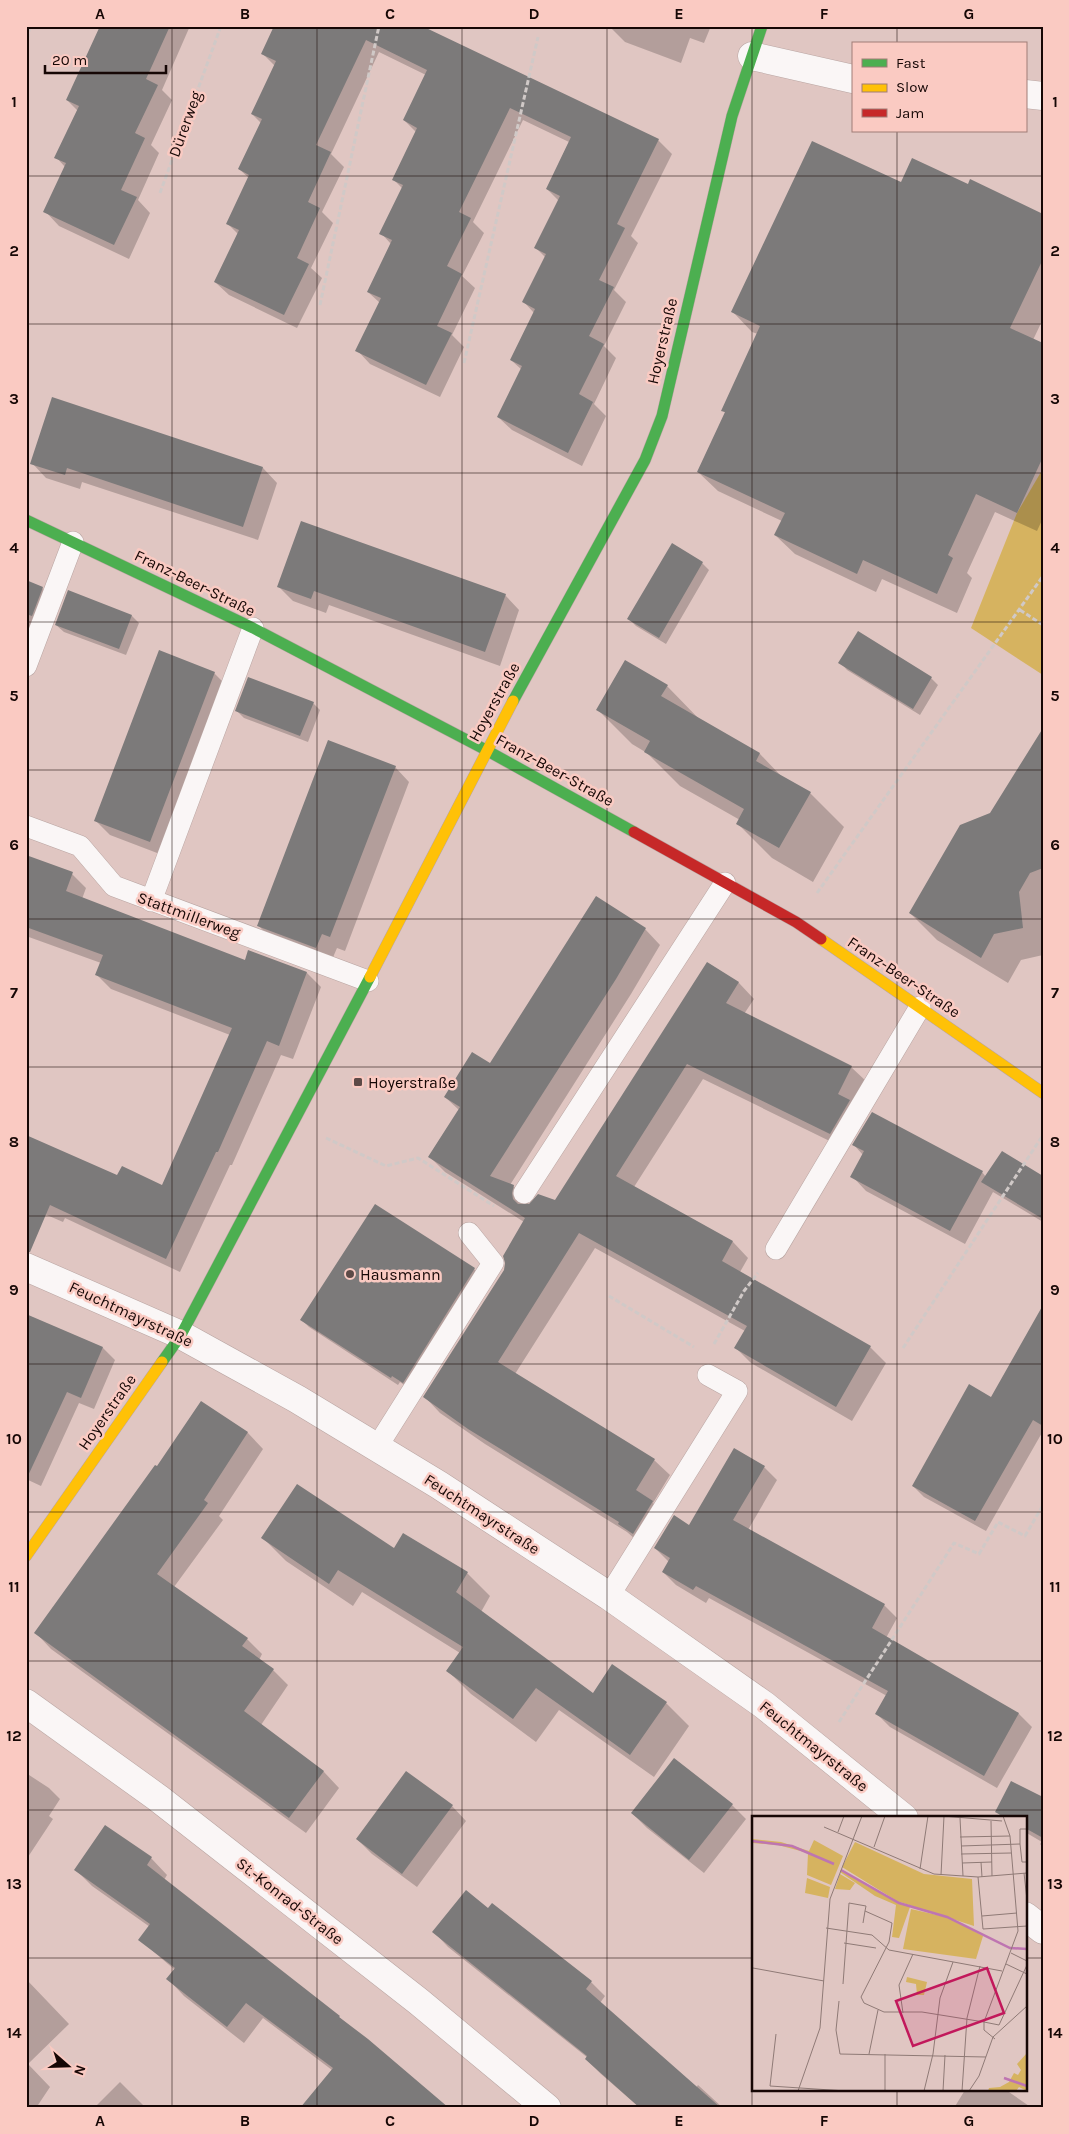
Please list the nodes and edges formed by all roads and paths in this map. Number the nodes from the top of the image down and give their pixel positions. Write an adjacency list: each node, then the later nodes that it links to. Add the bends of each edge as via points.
1 (30, 26): 6 (path)
2 (221, 26): 11 (path, Dürerweg)
3 (379, 26): 12 (path)
4 (762, 26): 7 (street, Hoyerstraße)
5 (538, 37): 13 (path)
6 (26, 46)
7 (752, 56): 8 (street); 21 (street, Hoyerstraße, via 732,116 662,416 648,451)
8 (852, 79)
9 (1026, 94): 10 (street)
10 (1043, 96)
11 (160, 193)
12 (320, 305)
13 (464, 363)
14 (26, 520): 15 (street, Franz-Beer-Straße)
15 (73, 542): 19 (street, Franz-Beer-Straße); 20 (lane)
16 (1043, 576): 17 (path)
17 (1020, 610): 18 (path); 25 (path)
18 (1043, 625)
19 (253, 628): 21 (street, Franz-Beer-Straße); 24 (lane)
20 (26, 666)
21 (486, 750): 23 (street, Franz-Beer-Straße); 26 (street, Hoyerstraße)
22 (26, 826): 24 (lane, Stattmillerweg, via 80,846 114,886)
23 (725, 883): 25 (street, Franz-Beer-Straße); 31 (lane)
24 (152, 901): 26 (lane, Stattmillerweg)
25 (796, 922): 27 (street, Franz-Beer-Straße)
26 (368, 981): 29 (street, Hoyerstraße)
27 (920, 1007): 28 (street, Franz-Beer-Straße); 33 (lane)
28 (1043, 1093)
29 (293, 1122): 31 (path, via 386,1166 418,1158 495,1206); 37 (street, Hoyerstraße)
30 (1043, 1135): 38 (path)
31 (524, 1193)
32 (469, 1233): 40 (lane, via 493,1263)
33 (776, 1249)
34 (26, 1267): 37 (street, Feuchtmayrstraße)
35 (744, 1291): 39 (path)
36 (610, 1296): 39 (path)
37 (181, 1335): 40 (street, Feuchtmayrstraße); 42 (street, Hoyerstraße)
38 (903, 1348)
39 (708, 1365): 43 (lane, via 737,1391)
40 (377, 1447): 43 (street, Feuchtmayrstraße)
41 (1043, 1505): 45 (path, via 1025,1536 998,1522 979,1554 954,1543)
42 (26, 1556)
43 (608, 1596): 45 (street, Feuchtmayrstraße, via 764,1705)
44 (26, 1703): 49 (street, St.-Konrad-Straße, via 158,1798 418,2001)
45 (820, 1750): 46 (street, Feuchtmayrstraße)
46 (902, 1816)
47 (1026, 1917): 48 (street)
48 (1043, 1930)
49 (547, 2108)

